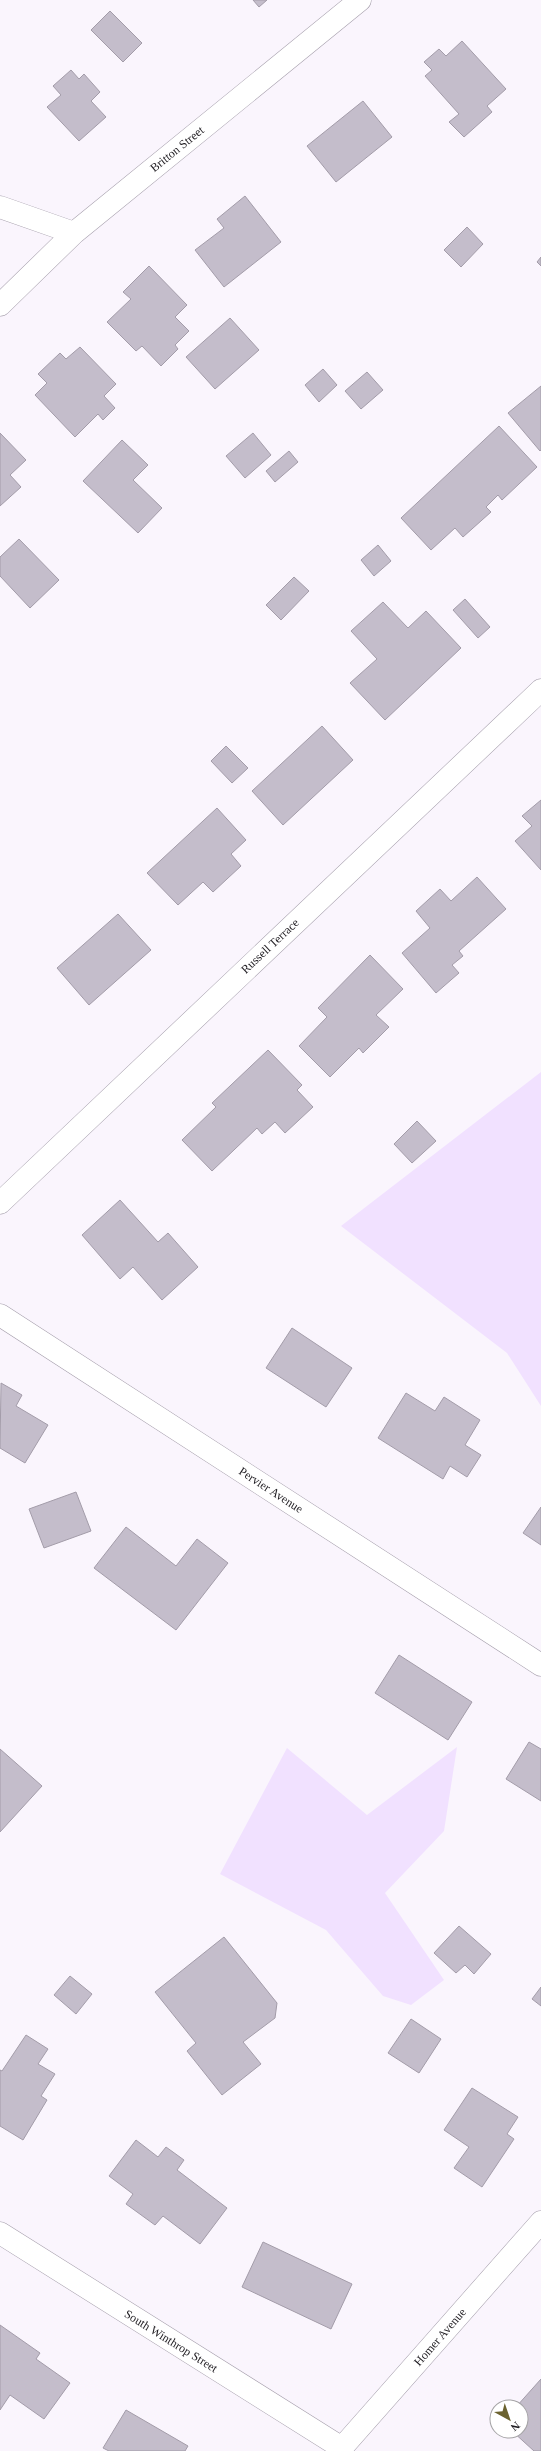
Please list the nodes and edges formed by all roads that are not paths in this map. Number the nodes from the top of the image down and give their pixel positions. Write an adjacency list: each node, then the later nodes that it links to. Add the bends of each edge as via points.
1 (360, 0): 3 (street, Britton Street)
2 (0, 207): 3 (street)
3 (74, 233): 4 (street, Britton Street)
4 (0, 305)
5 (541, 690): 6 (street, Russell Terrace)
6 (0, 1203)
7 (0, 1315): 8 (street, Pervier Avenue)
8 (541, 1665)
9 (541, 2222): 11 (street, Homer Avenue)
10 (0, 2232): 11 (street, South Winthrop Street)
11 (340, 2450)

